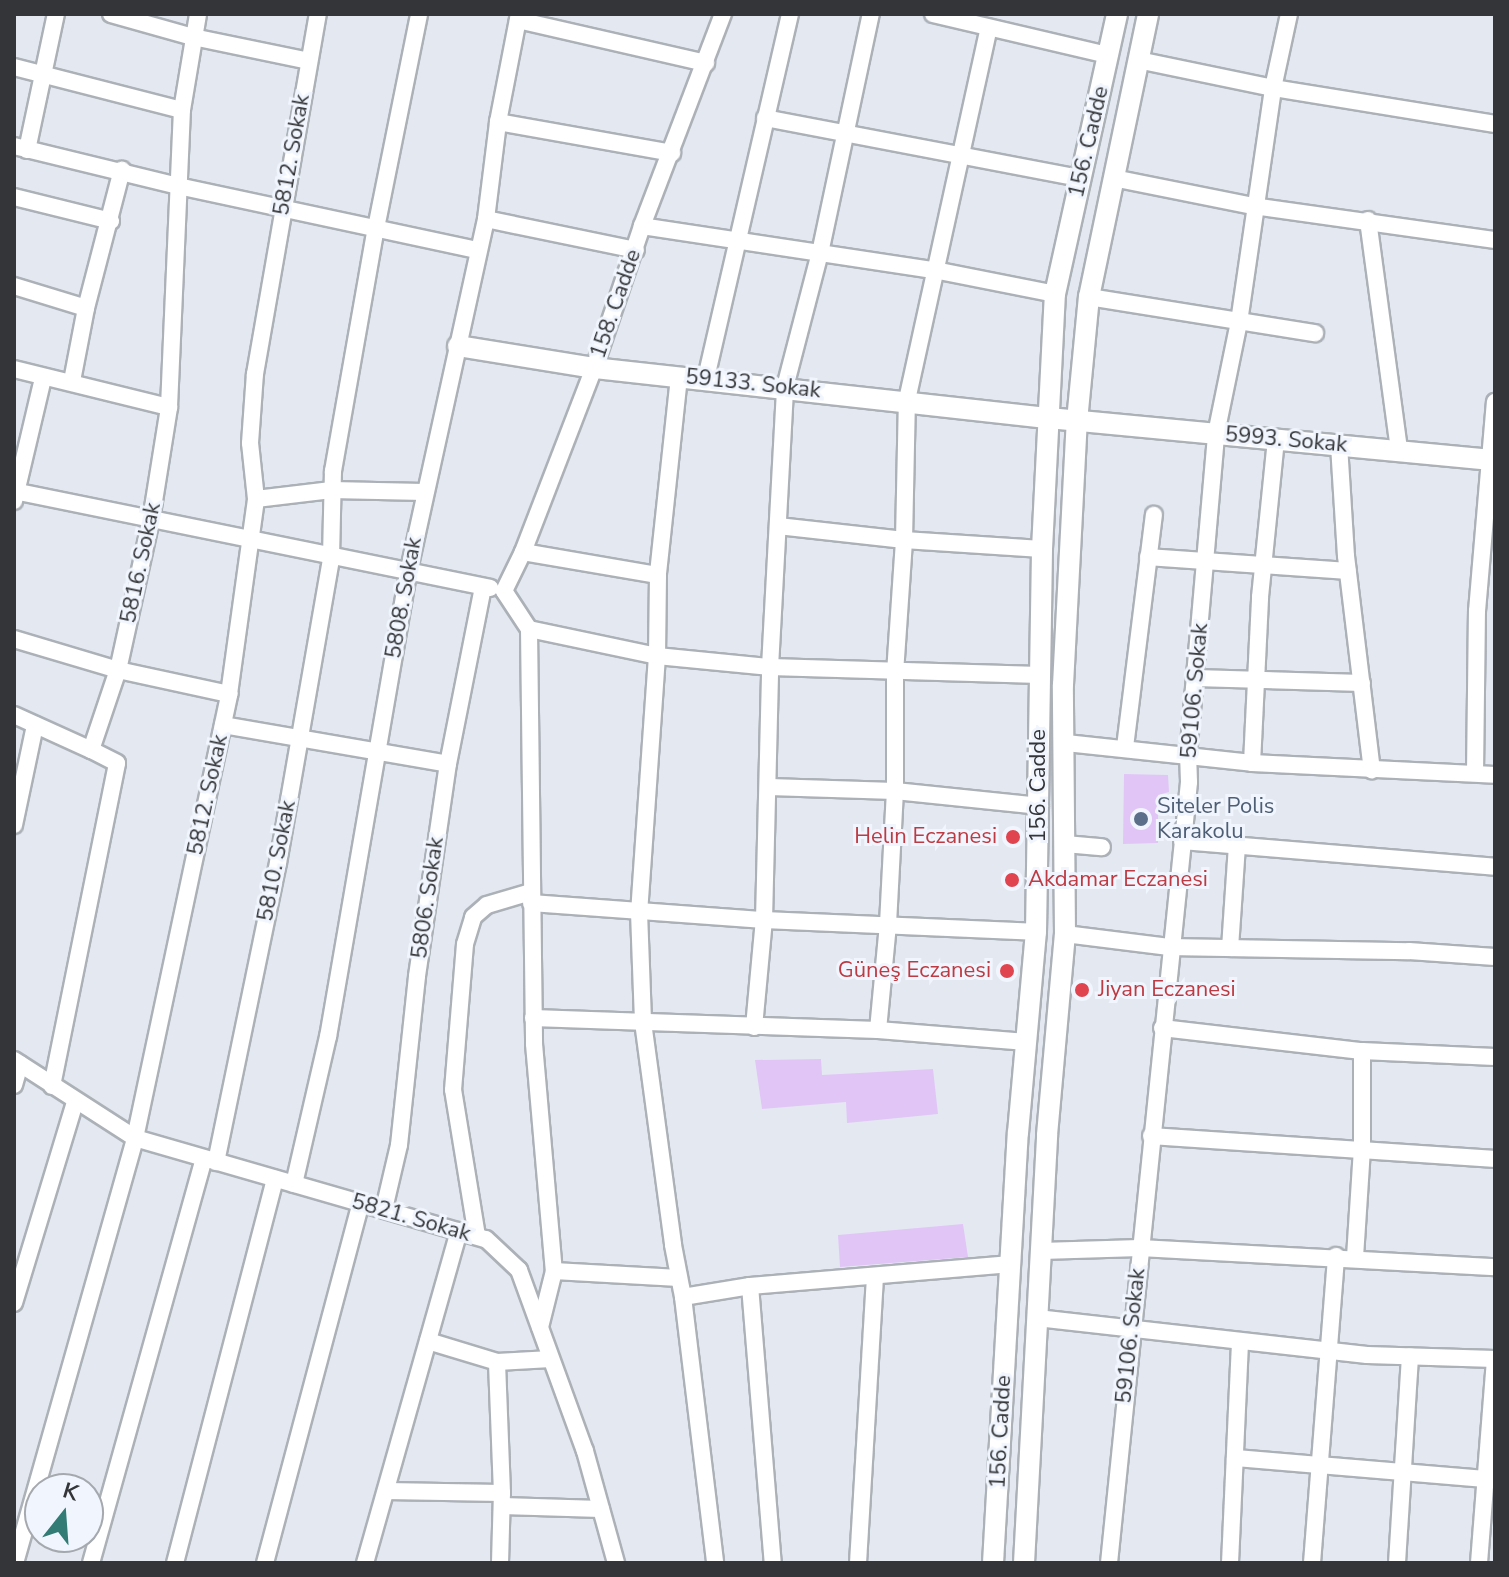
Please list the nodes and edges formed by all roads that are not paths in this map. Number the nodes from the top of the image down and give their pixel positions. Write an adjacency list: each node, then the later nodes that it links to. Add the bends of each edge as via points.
1 (56, 14): 21 (street)
2 (111, 14): 15 (street)
3 (198, 14): 15 (street, 5816. Sokak)
4 (318, 14): 18 (street, 5812. Sokak)
5 (419, 14): 42 (street)
6 (723, 14): 19 (street, 158. Cadde)
7 (790, 14): 24 (street)
8 (871, 14): 27 (street)
9 (933, 14): 14 (street)
10 (1117, 14): 16 (street, 156. Cadde)
11 (1148, 14): 17 (street, 156. Cadde)
12 (1289, 14): 22 (street, 59106. Sokak)
13 (519, 17): 19 (street); 25 (street, 5808. Sokak)
14 (989, 28): 16 (street); 30 (street)
15 (193, 37): 18 (street); 23 (street, 5816. Sokak)
16 (1108, 55): 17 (street); 32 (street, 156. Cadde)
17 (1138, 60): 22 (street); 33 (street, 156. Cadde)
18 (309, 61): 37 (street, 5812. Sokak)
19 (706, 63): 29 (street, 158. Cadde)
20 (14, 67): 21 (street)
21 (43, 75): 23 (street); 28 (street)
22 (1273, 88): 26 (street); 36 (street, 59106. Sokak)
23 (182, 110): 34 (street, 5816. Sokak)
24 (765, 118): 27 (street); 43 (street)
25 (498, 122): 29 (street); 38 (street, 5808. Sokak)
26 (1495, 124)
27 (843, 135): 30 (street); 47 (street)
28 (21, 148): 31 (street)
29 (672, 153): 41 (street, 158. Cadde)
30 (961, 155): 32 (street); 48 (street)
31 (122, 170): 34 (street); 40 (street)
32 (1081, 178): 50 (street, 156. Cadde)
33 (1113, 178): 36 (street); 51 (street, 156. Cadde)
34 (178, 186): 37 (street); 65 (street, 5816. Sokak)
35 (14, 197): 40 (street)
36 (1253, 206): 39 (street); 53 (street, 59106. Sokak)
37 (282, 207): 42 (street); 76 (street, 5812. Sokak, via 255,374 250,443)
38 (486, 219): 45 (street, 5808. Sokak); 46 (street)
39 (1368, 220): 44 (street); 71 (street)
40 (111, 221): 52 (street)
41 (642, 226): 43 (street); 46 (street, 158. Cadde)
42 (376, 228): 45 (street); 73 (street, 5810. Sokak)
43 (739, 239): 47 (street); 60 (street)
44 (1495, 240)
45 (476, 250): 55 (street, 5808. Sokak)
46 (636, 250): 56 (street, 158. Cadde)
47 (820, 253): 48 (street); 62 (street)
48 (934, 270): 50 (street); 63 (street)
49 (14, 286): 52 (street)
50 (1055, 294): 66 (street, 156. Cadde)
51 (1089, 297): 53 (street); 67 (street, 156. Cadde)
52 (86, 308): 61 (street)
53 (1239, 322): 54 (street); 68 (street, 59106. Sokak)
54 (1315, 333)
55 (458, 346): 56 (street, 59133. Sokak); 74 (street, 5808. Sokak)
56 (594, 368): 58 (street, 59133. Sokak); 83 (street, 158. Cadde)
57 (14, 369): 59 (street)
58 (679, 377): 60 (street, 59133. Sokak); 90 (street)
59 (43, 378): 61 (street); 75 (street)
60 (706, 378): 62 (street, 59133. Sokak)
61 (72, 381): 65 (street)
62 (785, 387): 63 (street, 59133. Sokak); 79 (street)
63 (907, 400): 66 (street, 59133. Sokak); 80 (street)
64 (1495, 402): 72 (street)
65 (169, 407): 78 (street, 5816. Sokak)
66 (1048, 418): 67 (street, 5993. Sokak); 82 (street, 156. Cadde)
67 (1077, 421): 68 (street, 5993. Sokak); 108 (street, 156. Cadde, via 1063,685)
68 (1216, 434): 69 (street, 5993. Sokak); 86 (street, 59106. Sokak)
69 (1276, 440): 70 (street, 5993. Sokak); 87 (street)
70 (1339, 445): 71 (street, 5993. Sokak); 88 (street)
71 (1399, 448): 72 (street, 5993. Sokak)
72 (1492, 459): 116 (street, via 1477,611)
73 (331, 490): 74 (street); 76 (street); 85 (street, 5810. Sokak)
74 (424, 492): 89 (street, 5808. Sokak)
75 (14, 494): 78 (street)
76 (256, 499): 81 (street, 5812. Sokak)
77 (1154, 515): 84 (street)
78 (151, 520): 81 (street); 97 (street, 5816. Sokak)
79 (778, 526): 80 (street); 96 (street)
80 (904, 540): 82 (street); 98 (street)
81 (253, 541): 85 (street); 103 (street, 5812. Sokak)
82 (1042, 549): 99 (street, 156. Cadde)
83 (523, 552): 90 (street); 92 (street, 158. Cadde)
84 (1148, 557): 86 (street); 109 (street)
85 (331, 558): 89 (street); 107 (street, 5810. Sokak)
86 (1206, 562): 87 (street); 100 (street, 59106. Sokak)
87 (1263, 565): 88 (street); 101 (street)
88 (1348, 571): 102 (street)
89 (408, 574): 91 (street); 111 (street, 5808. Sokak)
90 (658, 575): 95 (street)
91 (483, 587): 92 (street); 114 (street, 5806. Sokak)
92 (504, 591): 93 (street)
93 (529, 629): 95 (street); 127 (street)
94 (14, 639): 97 (street)
95 (657, 656): 96 (street); 128 (street)
96 (770, 667): 98 (street); 118 (street)
97 (118, 670): 103 (street); 110 (street, 5816. Sokak)
98 (895, 673): 99 (street); 119 (street)
99 (1040, 675): 120 (street, 156. Cadde)
100 (1195, 678): 101 (street); 112 (street, 59106. Sokak)
101 (1256, 682): 102 (street); 113 (street)
102 (1362, 683): 115 (street)
103 (229, 694): 106 (street, 5812. Sokak)
104 (14, 715): 105 (street)
105 (35, 725): 110 (street); 121 (street)
106 (223, 725): 107 (street); 149 (street, 5812. Sokak)
107 (299, 738): 111 (street); 152 (street, 5810. Sokak)
108 (1066, 743): 109 (street); 123 (street, 156. Cadde)
109 (1125, 747): 112 (street)
110 (91, 750): 146 (street, via 117,763)
111 (378, 751): 114 (street); 154 (street, 5808. Sokak, via 328,1037)
112 (1188, 756): 113 (street); 122 (street, 59106. Sokak)
113 (1252, 763): 115 (street)
114 (448, 764): 156 (street, 5806. Sokak, via 399,1145)
115 (1372, 770): 116 (street)
116 (1475, 773): 117 (street)
117 (1495, 775)
118 (769, 787): 119 (street); 129 (street)
119 (895, 791): 120 (street); 130 (street)
120 (1040, 806): 131 (street, 156. Cadde)
121 (14, 825)
122 (1182, 841): 124 (street); 133 (street, 59106. Sokak)
123 (1065, 844): 125 (street); 132 (street, 156. Cadde)
124 (1237, 846): 126 (street); 134 (street)
125 (1102, 847)
126 (1495, 867)
127 (531, 897): 128 (street); 136 (street); 158 (street, via 487,905 473,917 465,944 453,1090)
128 (639, 912): 129 (street); 137 (street)
129 (764, 920): 130 (street); 138 (street)
130 (888, 924): 131 (street); 140 (street)
131 (1036, 932): 141 (street, 156. Cadde)
132 (1065, 934): 133 (street); 160 (street, 156. Cadde)
133 (1169, 947): 134 (street); 139 (street, 59106. Sokak)
134 (1230, 948): 135 (street)
135 (1495, 957)
136 (533, 1018): 137 (street); 165 (street)
137 (643, 1022): 138 (street); 167 (street)
138 (754, 1027): 140 (street)
139 (1162, 1028): 142 (street); 148 (street, 59106. Sokak)
140 (878, 1030): 141 (street)
141 (1027, 1042): 163 (street, 156. Cadde)
142 (1362, 1051): 143 (street); 150 (street)
143 (1495, 1057)
144 (17, 1062): 145 (street); 146 (street, 5821. Sokak)
145 (14, 1085)
146 (52, 1086): 147 (street, 5821. Sokak)
147 (75, 1102): 149 (street, 5821. Sokak); 170 (street)
148 (1151, 1136): 150 (street); 159 (street, 59106. Sokak)
149 (135, 1138): 152 (street, 5821. Sokak); 189 (street, 5812. Sokak)
150 (1362, 1152): 151 (street); 162 (street)
151 (1495, 1159)
152 (210, 1160): 153 (street, 5821. Sokak); 190 (street, 5810. Sokak)
153 (275, 1179): 154 (street, 5821. Sokak); 191 (street)
154 (294, 1184): 155 (street, 5821. Sokak)
155 (361, 1203): 156 (street, 5821. Sokak); 192 (street)
156 (384, 1209): 157 (street, 5821. Sokak)
157 (459, 1231): 158 (street, 5821. Sokak); 174 (street)
158 (477, 1236): 172 (street, 5821. Sokak, via 519,1270)
159 (1140, 1248): 160 (street); 161 (street); 173 (street, 59106. Sokak)
160 (1041, 1251): 171 (street, 156. Cadde)
161 (1336, 1256): 162 (street); 176 (street)
162 (1355, 1257): 164 (street)
163 (1011, 1264): 166 (street); 199 (street, 156. Cadde)
164 (1495, 1267)
165 (554, 1271): 167 (street); 172 (street)
166 (875, 1277): 168 (street); 198 (street)
167 (679, 1278): 169 (street)
168 (750, 1286): 169 (street); 197 (street)
169 (683, 1297): 196 (street)
170 (14, 1303)
171 (1037, 1318): 173 (street); 200 (street, 156. Cadde)
172 (540, 1328): 178 (street, 5821. Sokak)
173 (1132, 1328): 175 (street); 201 (street, 59106. Sokak)
174 (428, 1341): 180 (street); 185 (street)
175 (1240, 1342): 176 (street); 181 (street)
176 (1326, 1351): 177 (street); 182 (street)
177 (1410, 1356): 179 (street); 183 (street)
178 (551, 1359): 180 (street); 187 (street, 5821. Sokak)
179 (1495, 1360): 184 (street)
180 (497, 1362): 186 (street)
181 (1235, 1458): 182 (street); 202 (street)
182 (1319, 1466): 183 (street); 203 (street)
183 (1403, 1474): 184 (street); 204 (street)
184 (1486, 1479): 188 (street)
185 (386, 1491): 186 (street); 193 (street)
186 (502, 1499): 187 (street); 194 (street)
187 (601, 1509): 195 (street, 5821. Sokak)
188 (1488, 1543): 205 (street)
189 (15, 1563)
190 (91, 1563)
191 (175, 1563)
192 (265, 1563)
193 (365, 1563)
194 (500, 1563)
195 (616, 1563)
196 (715, 1563)
197 (773, 1563)
198 (858, 1563)
199 (993, 1563)
200 (1024, 1563)
201 (1109, 1563)
202 (1230, 1563)
203 (1312, 1563)
204 (1397, 1563)
205 (1479, 1563)

